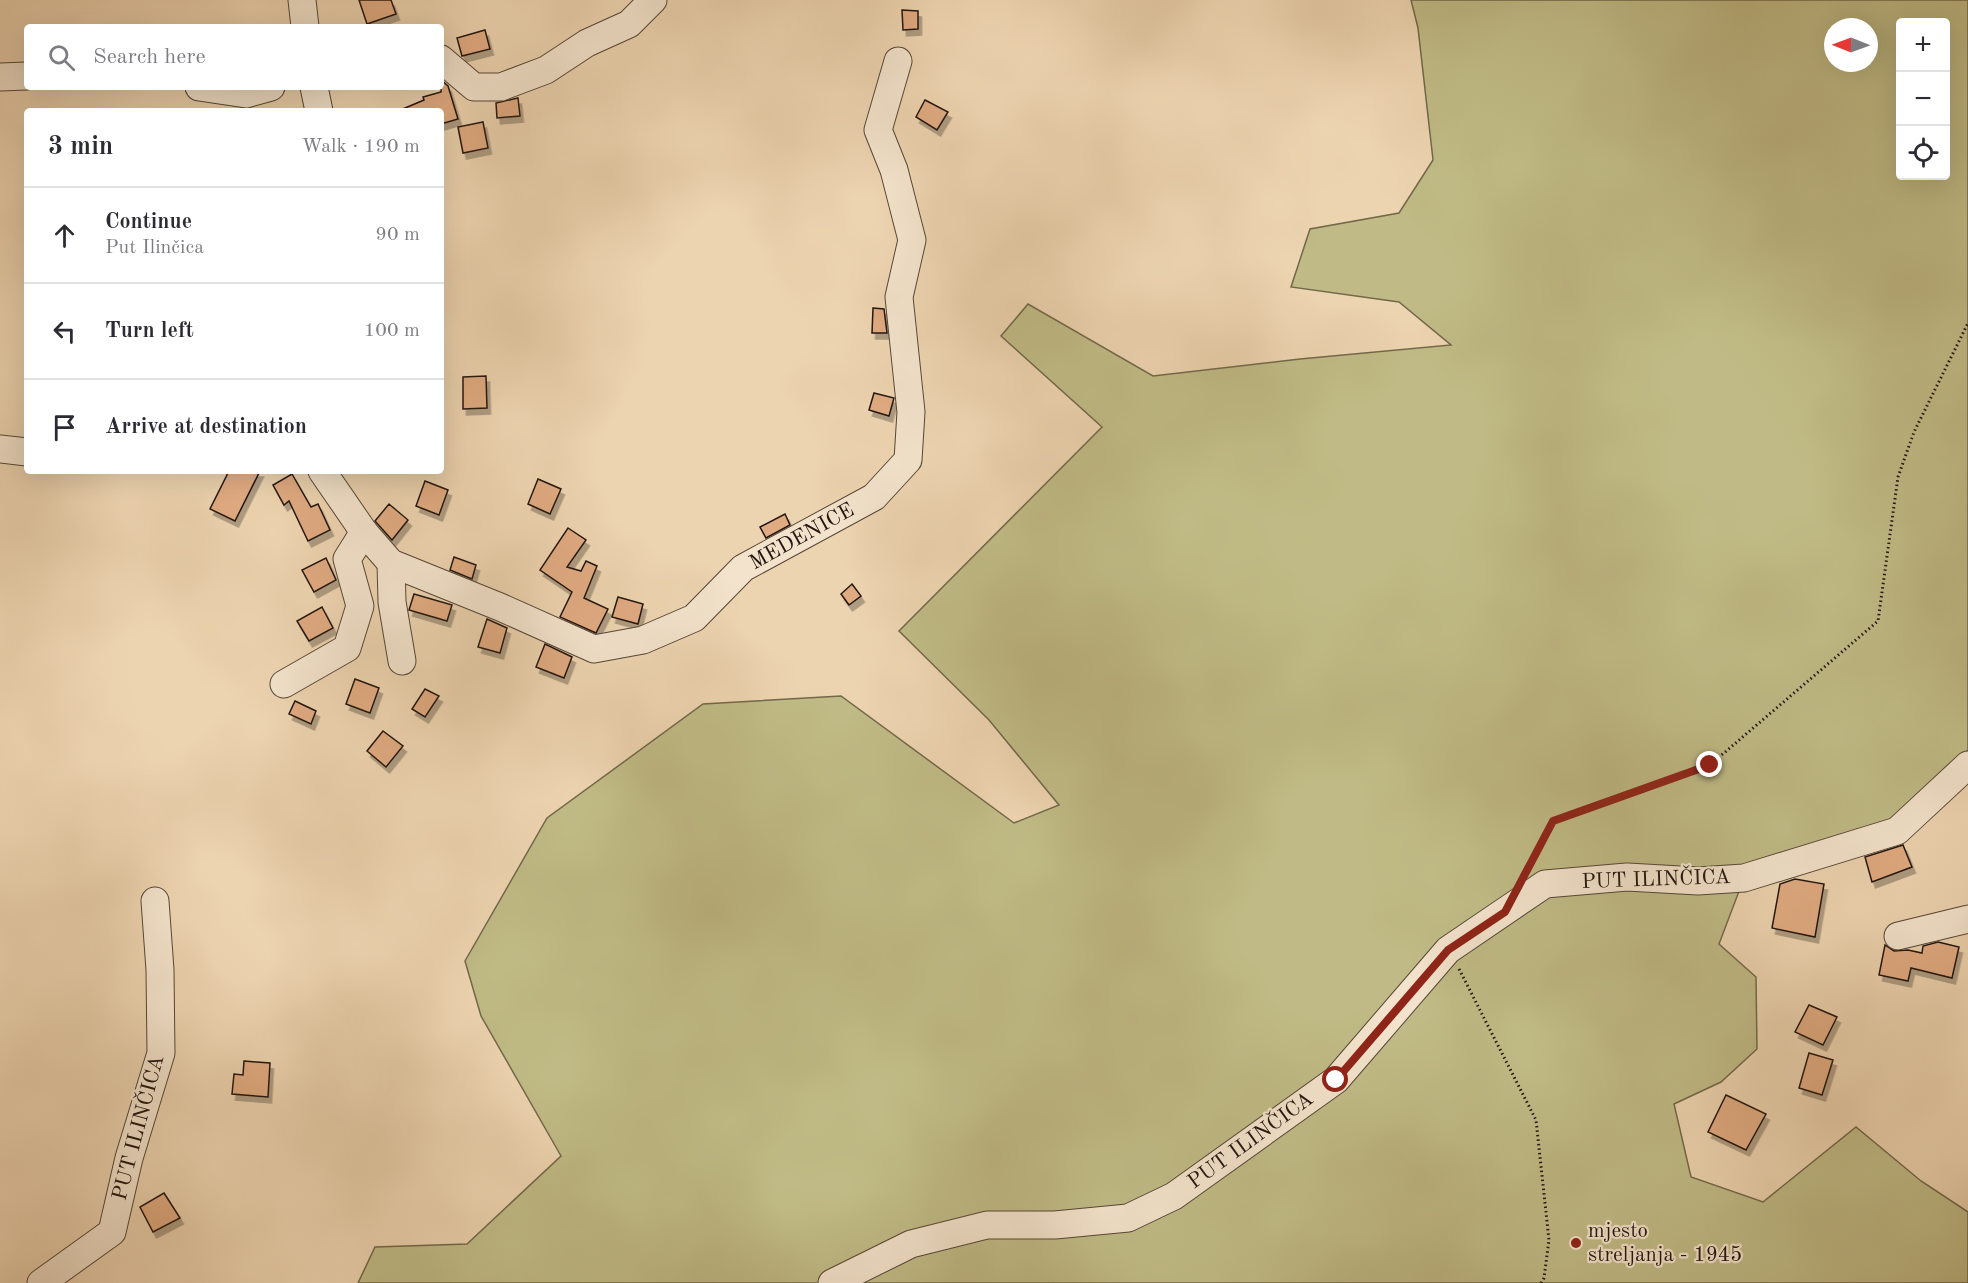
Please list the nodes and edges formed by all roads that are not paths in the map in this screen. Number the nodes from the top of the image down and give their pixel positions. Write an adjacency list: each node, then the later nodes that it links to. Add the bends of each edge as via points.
1 (302, 0): 3 (street)
2 (653, 0): 5 (street, via 629,24 587,43 546,70 501,87 474,87)
3 (305, 24)
4 (898, 61): 16 (street, MEDENICE, via 878,130 894,170 912,240 899,297 911,412 908,460 874,497 744,568 694,618 643,640 594,649)
5 (444, 62)
6 (24, 76): 7 (street)
7 (0, 77)
8 (223, 90): 9 (street)
9 (258, 90)
10 (315, 90): 11 (street)
11 (318, 108)
12 (0, 449): 13 (street)
13 (24, 452)
14 (324, 474): 15 (street, MEDENICE)
15 (364, 532): 16 (street, MEDENICE); 18 (street, via 347,560 360,606 346,648)
16 (391, 563): 17 (street, via 392,602)
17 (402, 661)
18 (284, 684)
19 (1968, 765): 24 (street, PUT ILINČICA, via 1897,831 1744,878 1628,878 1545,884 1448,950 1336,1080 1174,1196 1128,1218 1055,1225 987,1225 911,1244)
20 (155, 901): 23 (street, PUT ILINČICA, via 161,1053 129,1158 112,1232)
21 (1968, 919): 22 (street)
22 (1898, 936)
23 (41, 1283)
24 (832, 1283)

